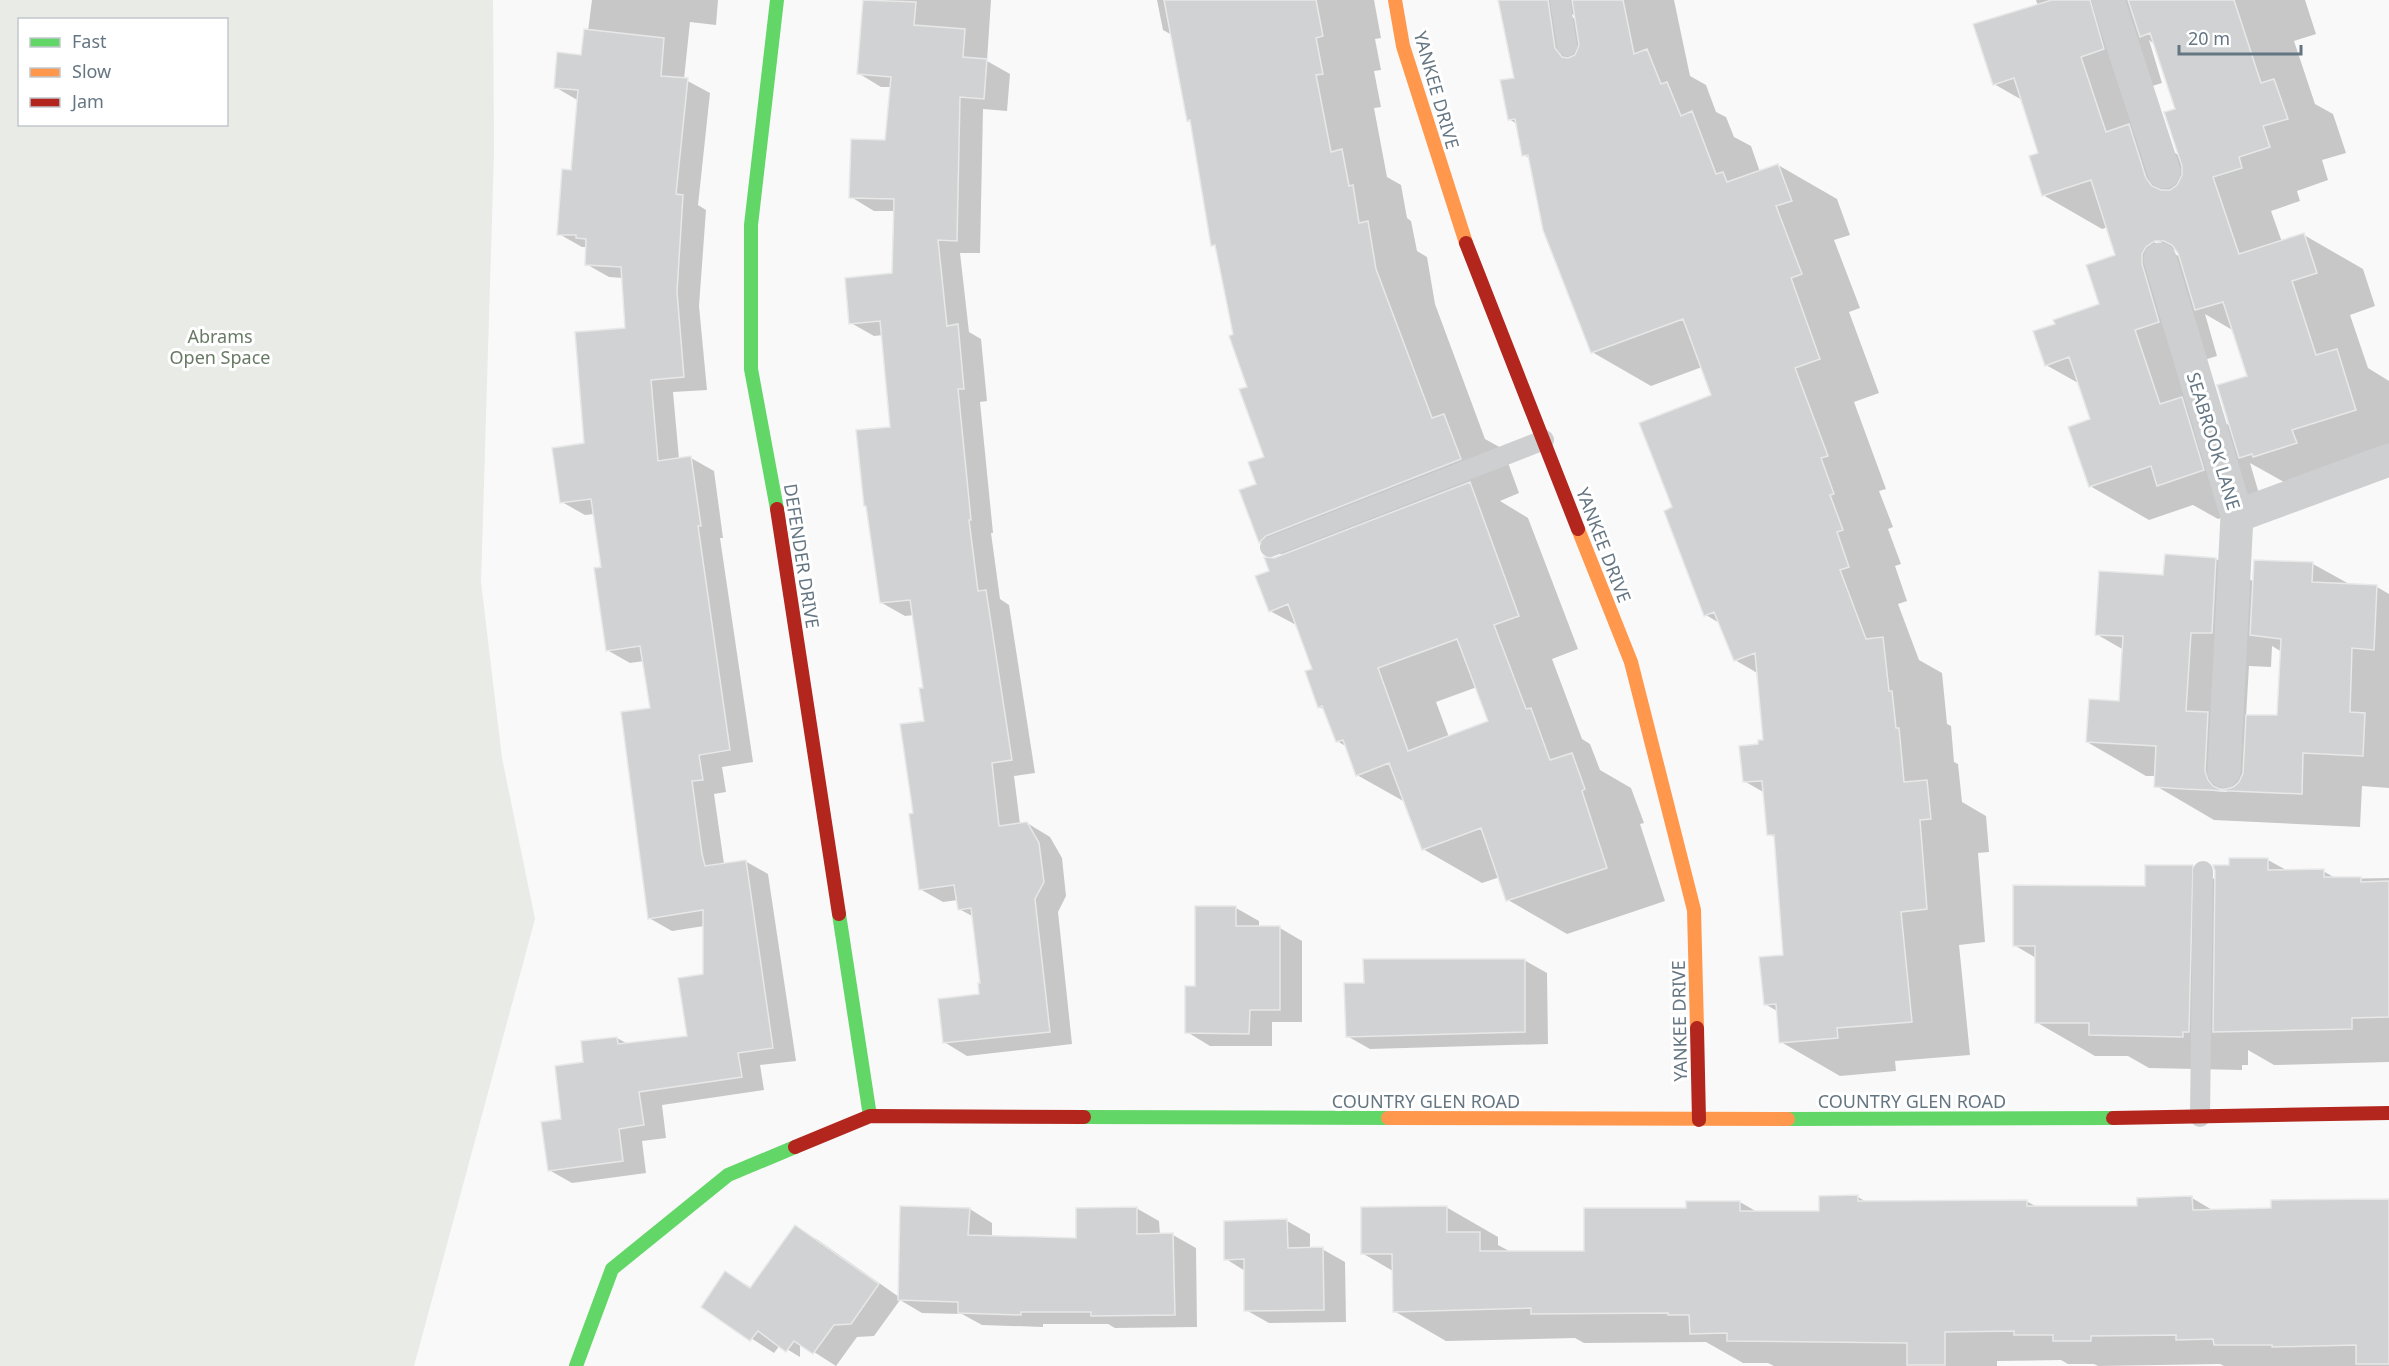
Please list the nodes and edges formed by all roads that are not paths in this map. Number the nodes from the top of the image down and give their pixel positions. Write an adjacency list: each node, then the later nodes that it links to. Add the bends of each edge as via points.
1 (777, 0): 15 (street, DEFENDER DRIVE, via 751,225 751,369 775,497)
2 (1395, 0): 8 (street, YANKEE DRIVE, via 1403,46 1462,236)
3 (1560, 0): 5 (lane)
4 (2108, 0): 6 (street)
5 (1567, 46)
6 (2164, 172)
7 (2160, 259): 10 (street, SEABROOK LANE)
8 (1544, 440): 11 (lane); 17 (street, YANKEE DRIVE, via 1631,662 1694,910)
9 (2389, 460): 10 (street)
10 (2237, 516): 12 (street, SEABROOK LANE)
11 (1270, 547)
12 (2224, 771)
13 (2203, 871): 16 (lane)
14 (2389, 1113): 16 (street, COUNTRY GLEN ROAD)
15 (870, 1116): 17 (street, COUNTRY GLEN ROAD); 18 (street, COUNTRY GLEN ROAD, via 728,1175 612,1269)
16 (2200, 1117): 17 (street, COUNTRY GLEN ROAD)
17 (1699, 1120)
18 (576, 1366)

